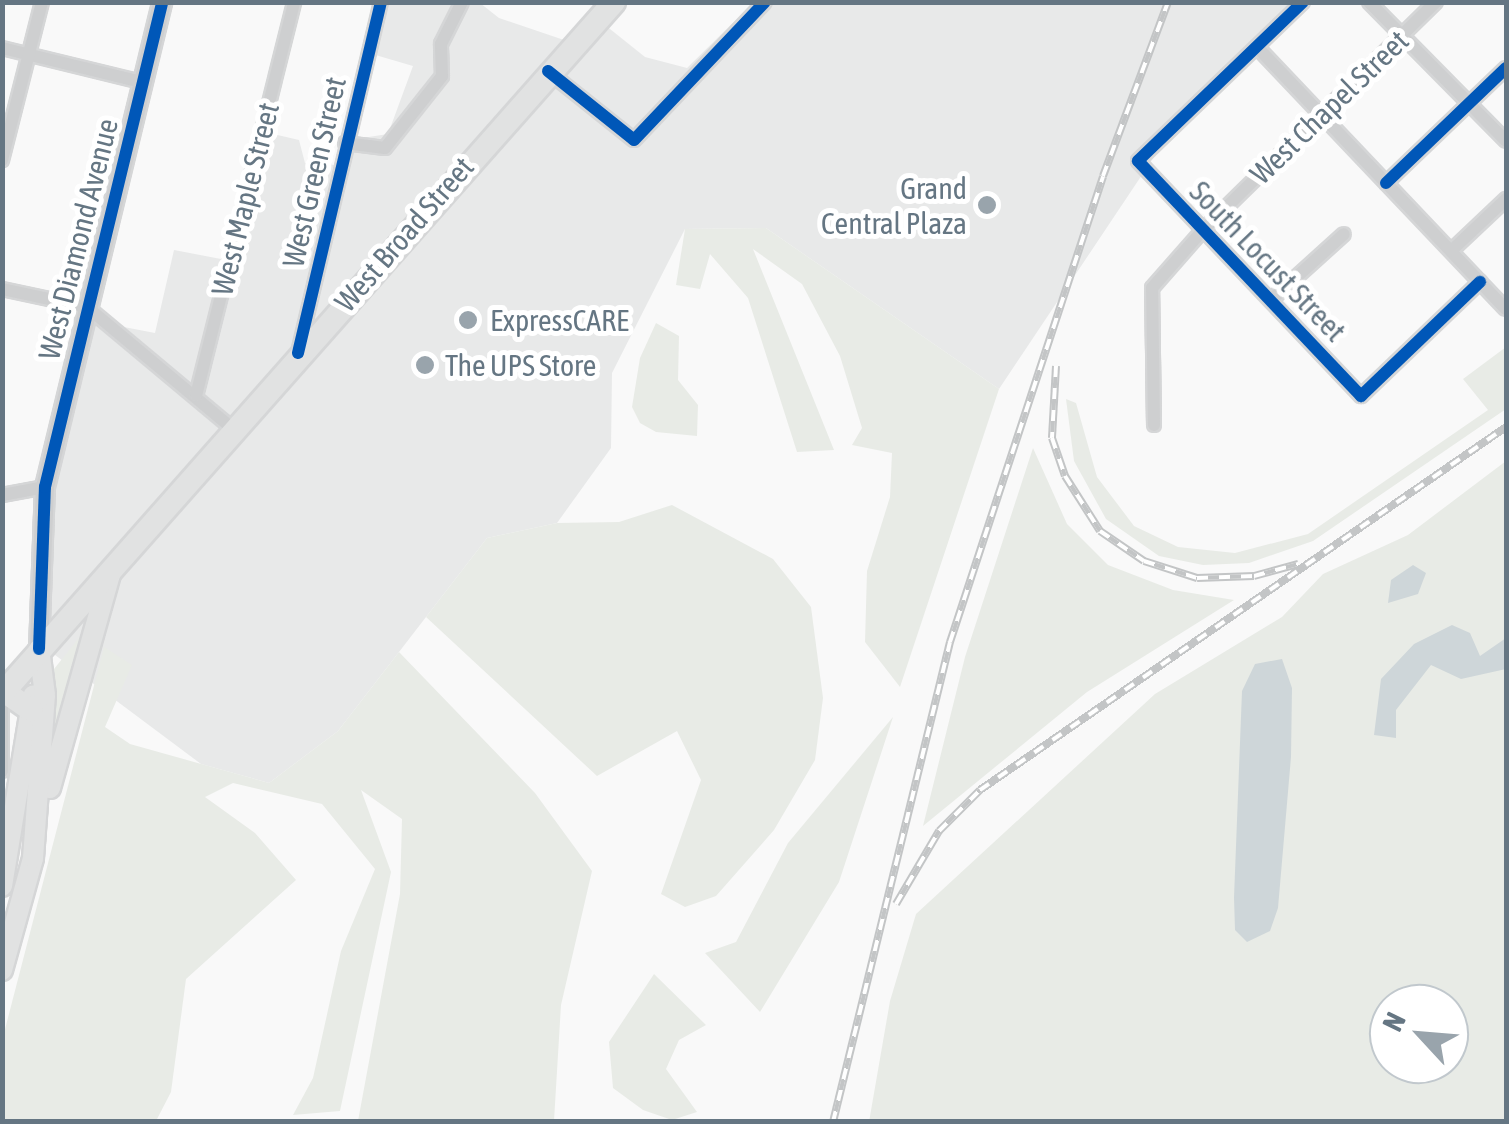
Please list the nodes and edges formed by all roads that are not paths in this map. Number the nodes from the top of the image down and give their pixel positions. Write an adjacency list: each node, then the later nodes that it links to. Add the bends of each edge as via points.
1 (42, 2): 14 (street)
2 (162, 2): 17 (street, West Diamond Avenue)
3 (294, 2): 34 (street, West Maple Street)
4 (381, 2): 21 (street, West Green Street)
5 (462, 2): 21 (street, via 441,44 442,76 385,148)
6 (614, 2): 16 (highway, West Broad Street)
7 (765, 2): 16 (street, via 634,140)
8 (1302, 2): 13 (street)
9 (1369, 2): 11 (street)
10 (1436, 2): 11 (street, West Chapel Street)
11 (1402, 36): 18 (street); 19 (street, West Chapel Street)
12 (2, 48): 14 (street)
13 (1257, 48): 19 (street); 25 (street, South Locust Street, via 1138,161)
14 (29, 54): 17 (street); 22 (street)
15 (1506, 68): 18 (street)
16 (548, 71): 33 (highway, West Broad Street)
17 (142, 82): 31 (street, West Diamond Avenue)
18 (1470, 103): 20 (street); 23 (street)
19 (1320, 113): 23 (street); 25 (street, West Chapel Street)
20 (1506, 141)
21 (344, 143): 33 (street, West Green Street)
22 (2, 160)
23 (1386, 183): 27 (street)
24 (1506, 199): 27 (street)
25 (1203, 230): 30 (street, South Locust Street); 35 (street, West Chapel Street, via 1152,288)
26 (1344, 234): 30 (street)
27 (1452, 251): 28 (street)
28 (1480, 282): 30 (street, South Locust Street, via 1361,396); 32 (street)
29 (2, 289): 31 (street)
30 (1271, 300)
31 (87, 306): 34 (street); 37 (street, West Diamond Avenue)
32 (1506, 310)
33 (298, 353): 36 (highway, West Broad Street)
34 (196, 396): 36 (street)
35 (1154, 425)
36 (234, 429): 39 (highway, West Broad Street)
37 (44, 487): 38 (street); 40 (street, West Diamond Avenue)
38 (2, 495)
39 (111, 571): 40 (highway, West Broad Street); 45 (main road)
40 (39, 650): 41 (highway, West Broad Street); 42 (main road); 45 (main road, via 45,695)
41 (3, 694): 42 (highway); 43 (street)
42 (31, 710): 46 (main road)
43 (5, 722): 44 (street)
44 (2, 771)
45 (33, 858): 47 (main road)
46 (2, 886)
47 (2, 970)

